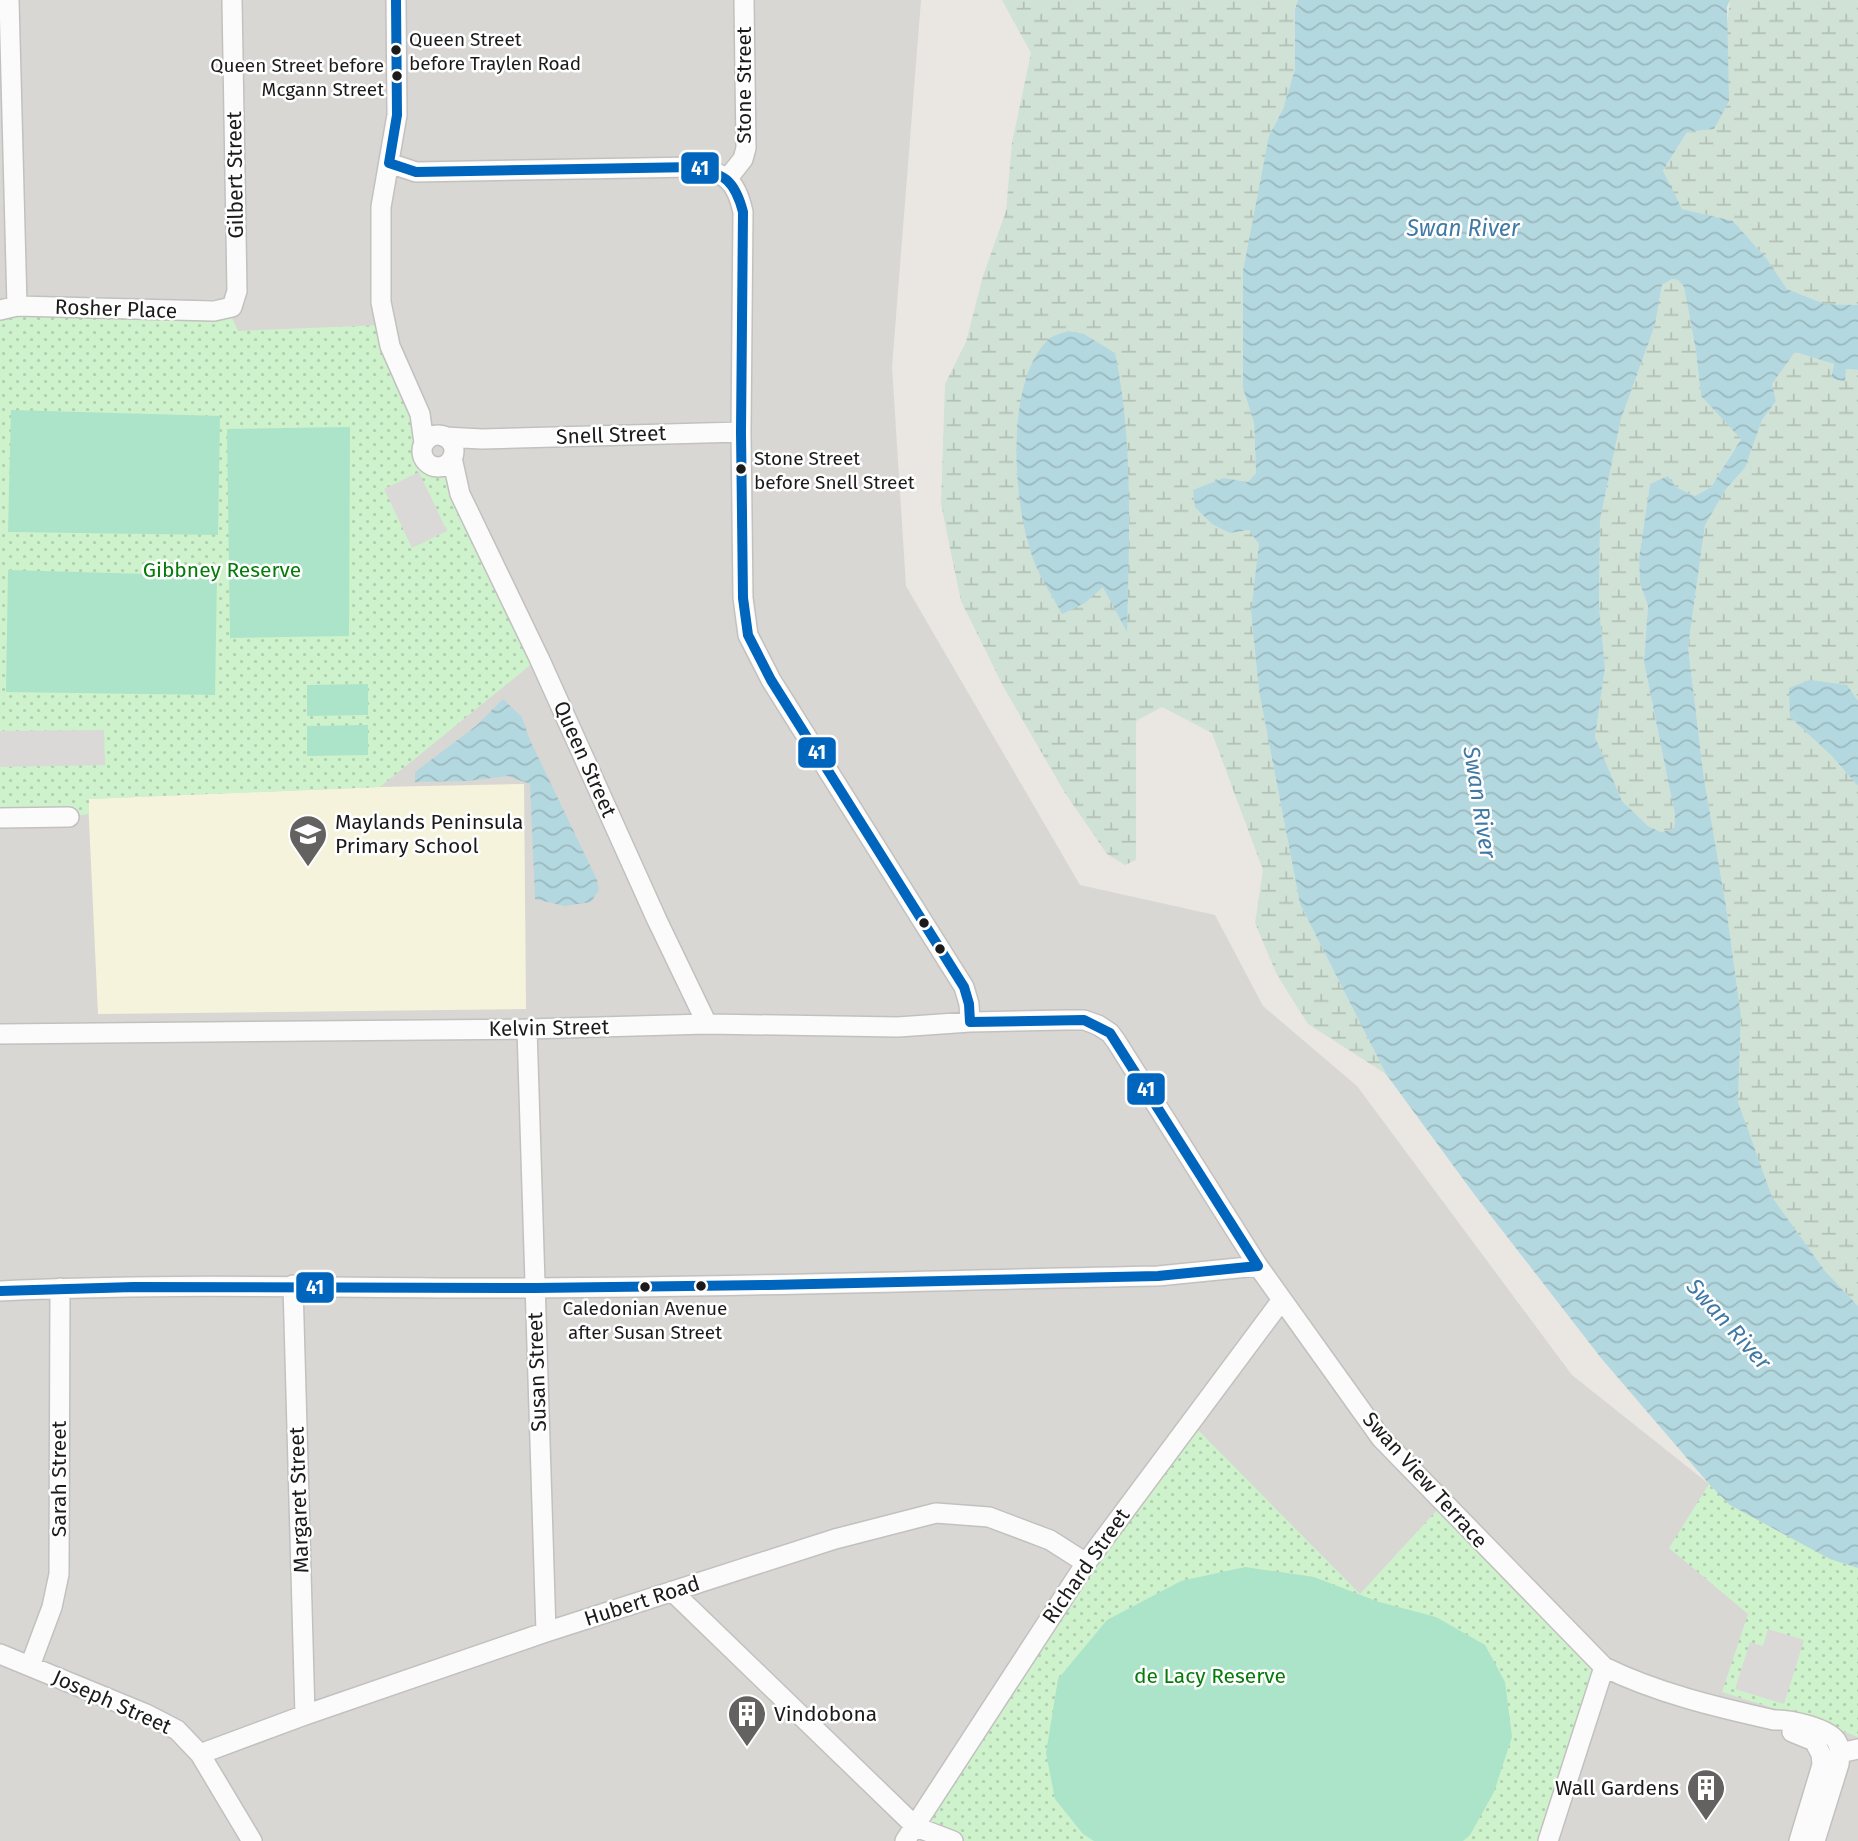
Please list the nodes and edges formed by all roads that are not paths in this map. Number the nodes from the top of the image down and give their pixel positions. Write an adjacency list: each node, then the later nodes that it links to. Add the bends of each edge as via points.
1 (9, 0): 8 (street)
2 (232, 0): 7 (street, Gilbert Street, via 237,290)
3 (396, 0): 5 (street, Queen Street, via 397,115)
4 (744, 0): 6 (street, Stone Street, via 746,148)
5 (389, 163): 6 (street, via 416,172 695,167); 10 (street, Queen Street, via 380,207 381,302 390,346 420,414)
6 (728, 178): 9 (street, via 743,212)
7 (232, 306): 8 (street, Rosher Place, via 214,312)
8 (9, 308)
9 (741, 432): 10 (street, Snell Street, via 482,439); 13 (street, via 743,598 748,635 771,680 964,987)
10 (441, 448): 14 (street, Queen Street)
11 (69, 817): 12 (street)
12 (0, 818)
13 (970, 1022): 14 (street, Kelvin Street, via 898,1027); 15 (street, Kelvin Street, via 1084,1020)
14 (707, 1024): 16 (street, Kelvin Street)
15 (1098, 1025): 18 (street, Swan View Terrace, via 1116,1041)
16 (527, 1029): 17 (street, Kelvin Street); 21 (street, Susan Street)
17 (0, 1034)
18 (1258, 1266): 21 (street, via 1158,1276); 23 (street, Swan View Terrace)
19 (293, 1285): 20 (street); 21 (street); 30 (street, Margaret Street)
20 (60, 1288): 22 (street); 28 (street, Sarah Street, via 59,1574)
21 (534, 1289): 26 (street, Susan Street)
22 (0, 1291)
23 (1281, 1301): 24 (street, Richard Street); 29 (street, Swan View Terrace, via 1381,1438)
24 (1086, 1563): 25 (street, Hubert Road, via 1050,1540 989,1517 936,1513 835,1539); 34 (street, Richard Street)
25 (672, 1591): 26 (street, Hubert Road); 34 (street)
26 (546, 1632): 30 (street, Hubert Road)
27 (0, 1654): 28 (street, Joseph Street)
28 (30, 1666): 32 (street, Joseph Street, via 177,1730)
29 (1604, 1667): 31 (street, Swan View Terrace, via 1715,1706 1809,1726 1829,1734); 37 (street)
30 (305, 1715): 32 (street, Hubert Road)
31 (1838, 1748): 33 (street)
32 (200, 1754): 35 (street, Joseph Street)
33 (1809, 1833)
34 (911, 1834): 36 (street)
35 (252, 1841)
36 (953, 1841)
37 (1548, 1841)

